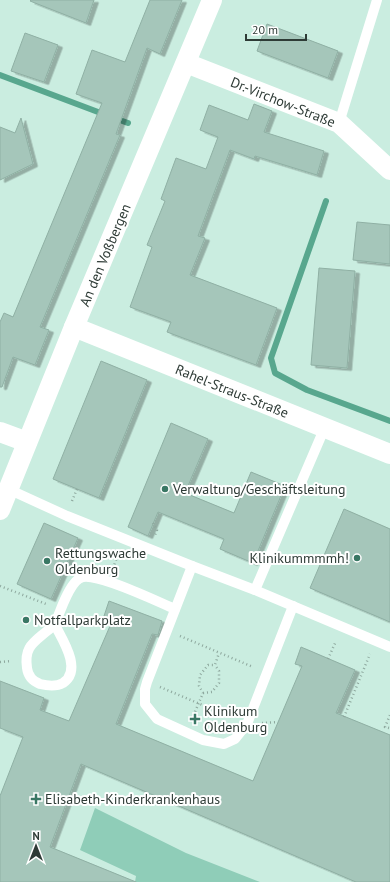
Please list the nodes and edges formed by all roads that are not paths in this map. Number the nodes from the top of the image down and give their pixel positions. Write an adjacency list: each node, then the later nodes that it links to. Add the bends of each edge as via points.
1 (212, 0): 3 (street, An den Voßbergen)
2 (377, 0): 4 (lane)
3 (186, 63): 4 (street, Dr.-Virchow-Straße); 6 (street, An den Voßbergen)
4 (339, 124): 5 (street, Dr.-Virchow-Straße)
5 (390, 170)
6 (74, 328): 7 (street, Rahel-Straus-Straße); 9 (street, An den Voßbergen)
7 (325, 427): 10 (street, Rahel-Straus-Straße); 14 (lane)
8 (0, 432): 9 (street)
9 (28, 442): 11 (street, An den Voßbergen)
10 (390, 454)
11 (8, 490): 12 (street, An den Voßbergen); 13 (lane)
12 (0, 510)
13 (192, 566): 14 (lane); 16 (lane)
14 (255, 590): 15 (lane)
15 (293, 606): 16 (lane, via 246,724 235,738 224,744 203,740 157,719 145,704 147,682); 18 (lane)
16 (175, 610): 17 (lane, via 89,576 81,577 74,583)
17 (55, 625): 17 (lane, via 31,644 26,658 28,673 32,679 51,686 66,681 71,667 68,650)
18 (390, 646)

